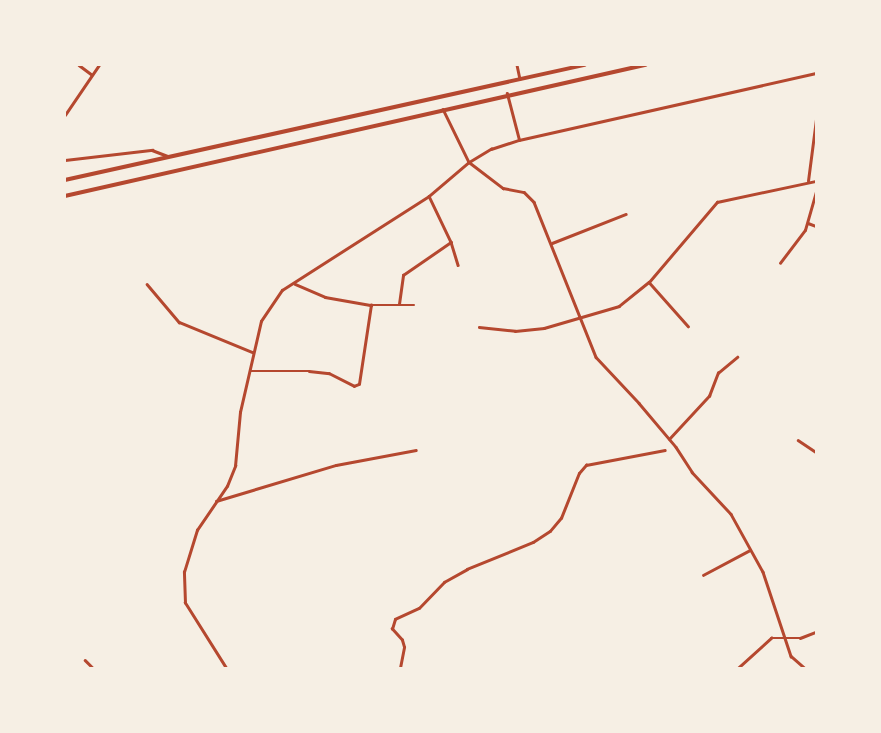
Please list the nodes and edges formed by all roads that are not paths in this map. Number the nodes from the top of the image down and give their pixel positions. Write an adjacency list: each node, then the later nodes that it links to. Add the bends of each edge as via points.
1 (79, 65): 7 (street)
2 (99, 65): 7 (street)
3 (517, 65): 8 (street)
4 (584, 65): 8 (highway)
5 (645, 65): 9 (highway)
6 (816, 73): 13 (street)
7 (91, 74): 11 (street)
8 (520, 79): 14 (highway)
9 (507, 94): 10 (highway); 13 (street)
10 (443, 109): 16 (street); 21 (highway)
11 (65, 115)
12 (816, 119): 19 (street)
13 (519, 140): 16 (street)
14 (173, 157): 15 (street, via 152,150); 17 (highway)
15 (65, 160)
16 (468, 162): 22 (street); 27 (street, via 503,188 531,197)
17 (65, 180)
18 (816, 181): 19 (street)
19 (808, 182): 30 (street, via 717,202)
20 (816, 191): 24 (street)
21 (65, 196)
22 (429, 196): 26 (street); 31 (street)
23 (626, 214): 27 (street)
24 (808, 223): 25 (street); 28 (street)
25 (816, 226)
26 (451, 242): 29 (street); 33 (street, via 403,275)
27 (552, 243): 36 (street)
28 (780, 263)
29 (458, 265)
30 (649, 282): 36 (street, via 628,302); 37 (street)
31 (293, 283): 35 (street, via 325,297); 39 (street, via 271,302)
32 (147, 284): 39 (street, via 178,322)
33 (399, 304): 34 (street); 35 (street)
34 (414, 304)
35 (371, 305): 41 (street, via 359,384 354,386 329,373)
36 (582, 319): 38 (street, via 515,331); 42 (street, via 596,357)
37 (688, 326)
38 (479, 327)
39 (252, 352): 41 (street)
40 (737, 357): 42 (street, via 718,373 709,396)
41 (249, 371): 47 (street, via 235,466)
42 (669, 439): 48 (street, via 692,472 731,513)
43 (798, 440): 46 (street)
44 (416, 450): 47 (street, via 336,465)
45 (665, 450): 55 (street, via 586,465 550,531 444,582 419,608 395,619 392,629 404,648)
46 (816, 452)
47 (216, 501): 54 (street, via 197,530 183,587 185,603)
48 (751, 550): 49 (street); 51 (street)
49 (703, 575)
50 (816, 632): 51 (street)
51 (786, 637): 56 (street, via 771,638); 57 (street, via 791,656)
52 (85, 660): 53 (street)
53 (93, 668)
54 (226, 668)
55 (400, 668)
56 (738, 668)
57 (805, 668)

